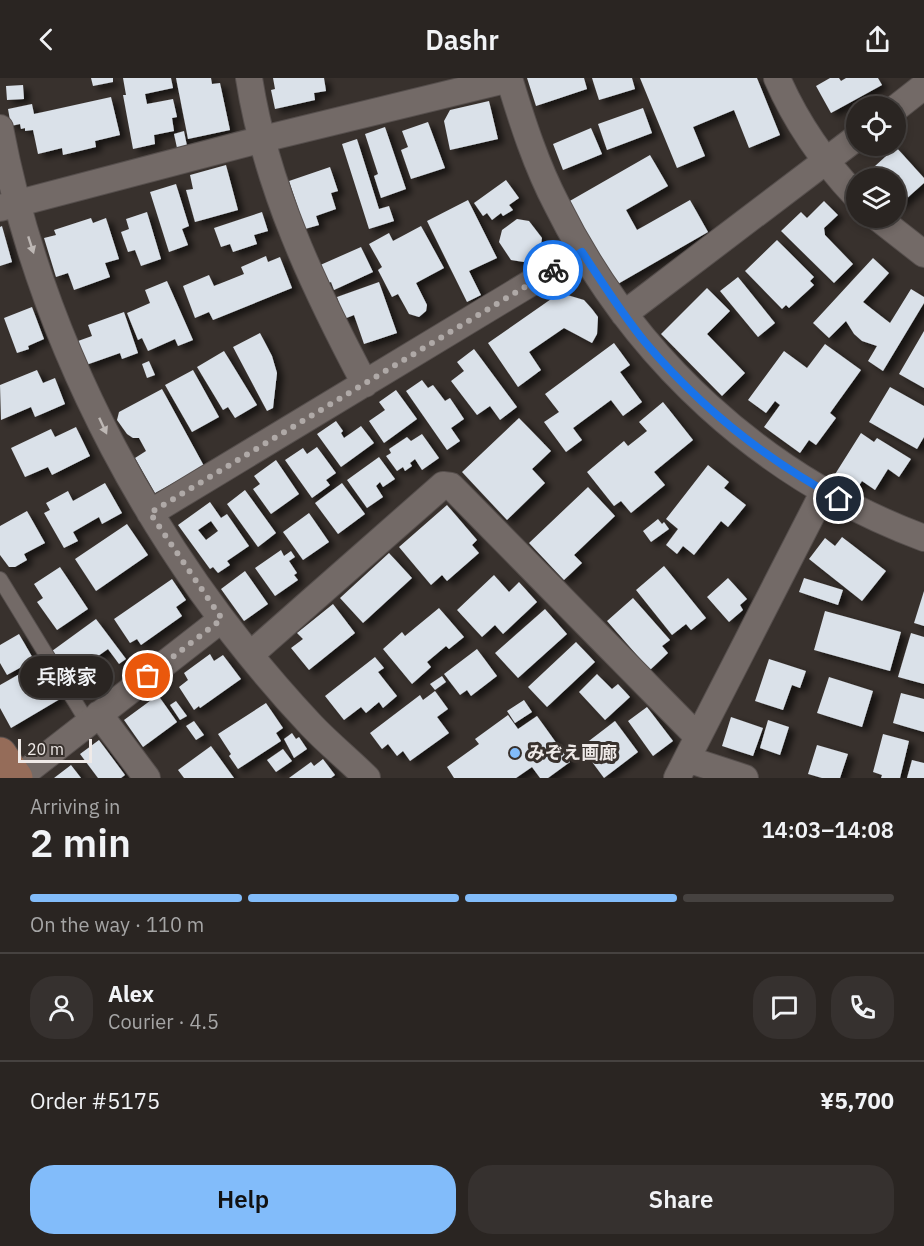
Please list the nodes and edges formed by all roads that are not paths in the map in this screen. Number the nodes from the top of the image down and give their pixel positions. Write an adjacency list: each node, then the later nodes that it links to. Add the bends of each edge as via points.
1 (249, 78): 7 (street)
2 (777, 78): 9 (street, via 804,130)
3 (509, 79): 7 (street); 13 (street, via 543,175)
4 (924, 87): 5 (street)
5 (906, 100)
6 (0, 128): 11 (street)
7 (263, 139): 11 (street); 16 (street, via 300,252)
8 (846, 146): 9 (street)
9 (826, 161): 10 (street); 15 (street)
10 (846, 184)
11 (9, 206): 18 (street, one-way to 18, via 55,322 111,444)
12 (891, 228): 14 (street)
13 (582, 252): 15 (street); 16 (street)
14 (924, 254)
15 (624, 314): 17 (street, via 665,365 711,410 765,453)
16 (365, 384): 18 (street)
17 (824, 491): 19 (street); 25 (street)
18 (150, 513): 21 (street)
19 (924, 538)
20 (0, 579): 23 (lane)
21 (222, 619): 22 (street); 23 (street)
22 (250, 655): 25 (street, via 443,486 451,486); 28 (street, via 312,727)
23 (93, 719): 26 (street); 27 (street)
24 (0, 754): 26 (street)
25 (687, 758): 29 (street)
26 (17, 778)
27 (147, 778)
28 (367, 778)
29 (745, 778)

